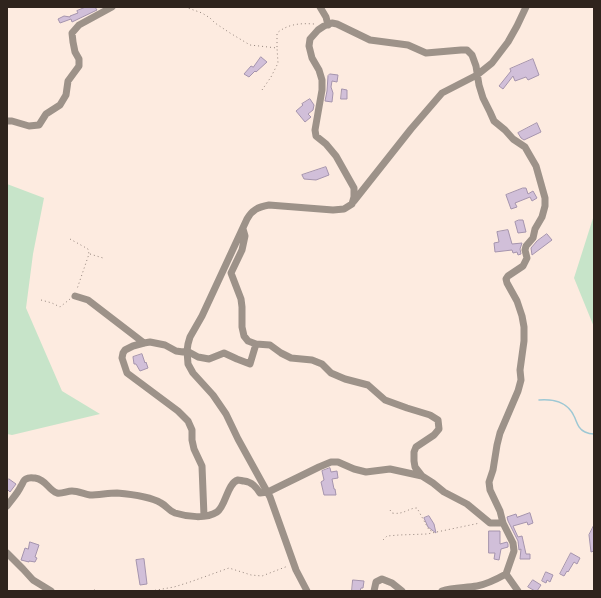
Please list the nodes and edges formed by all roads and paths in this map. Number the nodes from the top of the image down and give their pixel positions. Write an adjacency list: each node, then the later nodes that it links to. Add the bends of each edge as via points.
1 (112, 7): 9 (street, via 79,25 72,33 75,52 79,59 78,66 68,81 66,95 60,105 46,114 38,125 29,126)
2 (185, 7): 6 (path, via 206,16 250,45)
3 (320, 7): 5 (street, via 326,17)
4 (526, 7): 7 (street, via 508,42 492,63)
5 (326, 26): 6 (path, via 296,24 281,30 277,33); 7 (street, via 338,24 370,40 408,45 426,53 466,50 472,55); 10 (street, via 310,38 309,46 322,80 315,130 316,136 336,156 354,188)
6 (277, 48): 8 (path, via 278,63)
7 (478, 75): 10 (street, via 438,97); 26 (street, via 483,98 494,121 525,147 536,166 545,198 542,217 533,238 526,246 527,258 523,266 506,279 522,316 524,341 521,380 496,445 489,482)
8 (262, 90)
9 (7, 121)
10 (352, 204): 11 (street, via 344,209 333,210 260,206 250,214)
11 (243, 229): 18 (street, via 245,236 242,250 231,273 241,299 244,336); 19 (street, via 190,337)
12 (70, 239): 13 (path, via 88,249)
13 (90, 254): 14 (path); 15 (path)
14 (103, 258)
15 (76, 296): 16 (path, via 60,307); 17 (street, via 88,300)
16 (41, 300)
17 (144, 343): 19 (street, via 150,342 165,345 176,351); 24 (street, via 133,346 123,353 127,373 188,421 192,430 194,449 202,466)
18 (256, 344): 19 (street, via 250,364 224,353 208,359); 20 (street, via 270,345 291,358 312,360 322,364 331,373 345,380 368,385 385,400 438,420 439,429 416,447 414,452 415,467)
19 (187, 351): 21 (street, via 188,364 193,373 226,414)
20 (422, 476): 21 (street, via 390,469 366,472 331,462); 25 (street, via 467,504)
21 (268, 492): 24 (street, via 260,493 255,485 238,480 233,483 218,511 210,516); 30 (street)
22 (7, 506): 24 (street, via 26,478 32,478 45,482 59,494 72,491 98,495 117,493 153,499 176,513)
23 (390, 510): 27 (path, via 399,514 417,508 429,530)
24 (204, 516)
25 (489, 522): 26 (street); 27 (path)
26 (503, 523): 31 (street, via 514,551)
27 (434, 532): 28 (path, via 387,536)
28 (383, 540)
29 (7, 553): 32 (street, via 32,580)
30 (294, 564): 35 (path, via 262,576 229,568 190,582); 36 (street)
31 (506, 574): 39 (street, via 476,586); 40 (street)
32 (51, 591)
33 (86, 591): 34 (path)
34 (102, 591)
35 (151, 591)
36 (307, 591)
37 (374, 591): 38 (street, via 376,582 382,579)
38 (402, 591)
39 (442, 591)
40 (518, 591)

